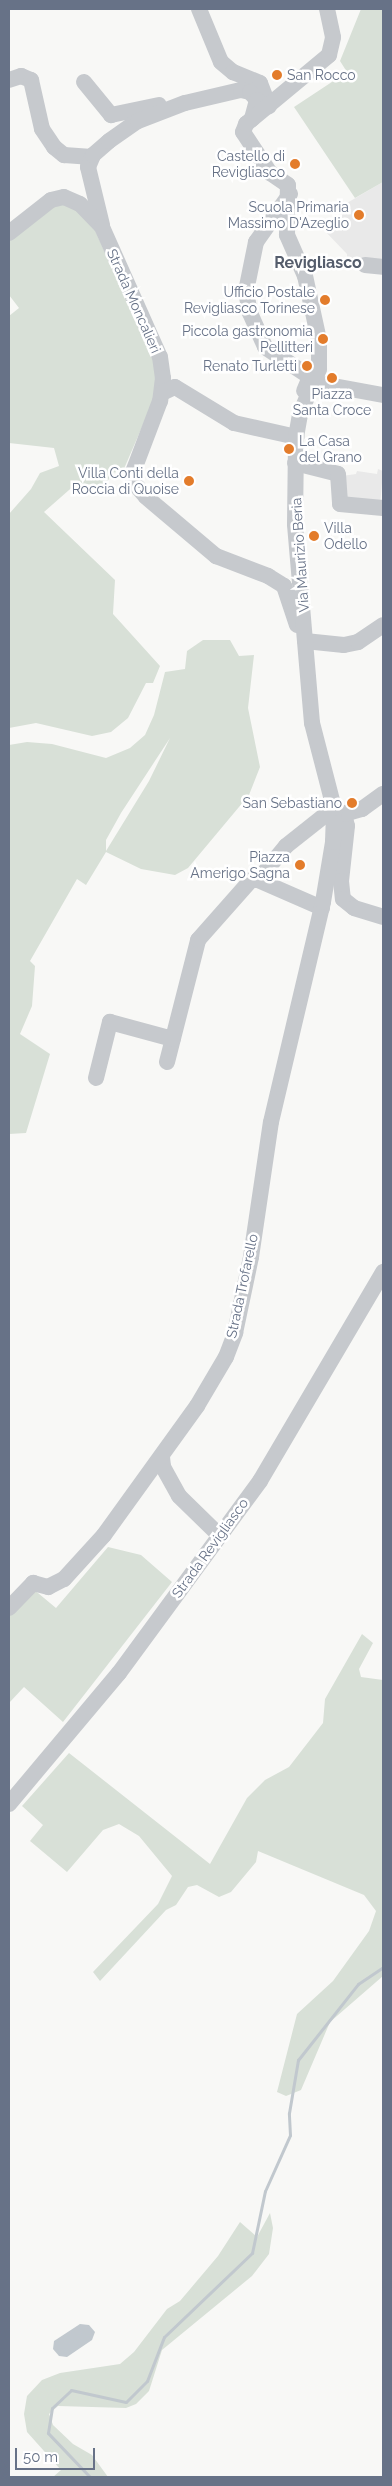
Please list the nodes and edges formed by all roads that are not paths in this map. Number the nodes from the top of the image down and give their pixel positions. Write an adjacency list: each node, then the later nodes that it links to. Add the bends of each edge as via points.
1 (199, 9): 6 (street, via 221,62 233,72 260,83)
2 (326, 9): 6 (street, via 333,37 329,54)
3 (9, 80): 8 (street, via 21,76 30,80 42,129 54,147 64,155)
4 (84, 82): 5 (street, via 111,115 120,116 147,106)
5 (185, 103): 7 (street, via 246,91 257,100); 8 (street, via 138,121)
6 (269, 106): 7 (street)
7 (250, 121): 9 (street, via 243,132 244,137 270,173 285,181)
8 (92, 157): 10 (street, via 89,177)
9 (290, 191): 15 (street, Via Maurizio Beria, via 287,235); 19 (street, via 256,242 246,291 250,313 265,347 310,377 302,397)
10 (102, 227): 11 (street, Strada Moncalieri, via 80,204 64,198 51,200); 17 (street, Strada Moncalieri, via 160,358)
11 (9, 234)
12 (307, 260): 15 (street)
13 (365, 265): 14 (street)
14 (383, 267)
15 (310, 292): 16 (street, Via Maurizio Beria, via 320,366)
16 (312, 382): 18 (street); 19 (street, Via Maurizio Beria)
17 (162, 393): 20 (street, via 169,387 175,387 234,423); 24 (street, Strada Moncalieri, via 132,477 146,498)
18 (383, 395)
19 (300, 414): 20 (street, Via Maurizio Beria)
20 (296, 438): 21 (street, Via Maurizio Beria)
21 (295, 462): 23 (street, via 338,474 340,504); 26 (street, Via Maurizio Beria, via 295,524)
22 (140, 504): 24 (street, via 183,538)
23 (383, 508)
24 (199, 542): 26 (street, Strada Moncalieri, via 227,562 260,572 284,586)
25 (383, 624): 26 (street, via 358,642 344,646)
26 (305, 641): 28 (street, Via Maurizio Beria, via 312,724)
27 (383, 794): 28 (street, via 362,809)
28 (339, 811): 29 (street, via 286,846); 30 (street); 31 (street, via 346,848 341,881 344,899 354,908)
29 (258, 880): 30 (street); 32 (street, via 251,880 198,940)
30 (322, 908): 36 (street, Strada Trofarello, via 271,1122 251,1256 235,1333 215,1376)
31 (383, 917)
32 (173, 1038): 33 (street); 34 (street, via 110,1022)
33 (167, 1062)
34 (96, 1078)
35 (383, 1272): 37 (street, Strada Revigliasco, via 260,1481)
36 (162, 1456): 37 (street, via 163,1467 179,1496); 38 (street, Strada Trofarello, via 104,1535 64,1579 48,1588 33,1583)
37 (220, 1536): 39 (street, Strada Revigliasco, via 119,1673)
38 (9, 1608)
39 (9, 1804)

